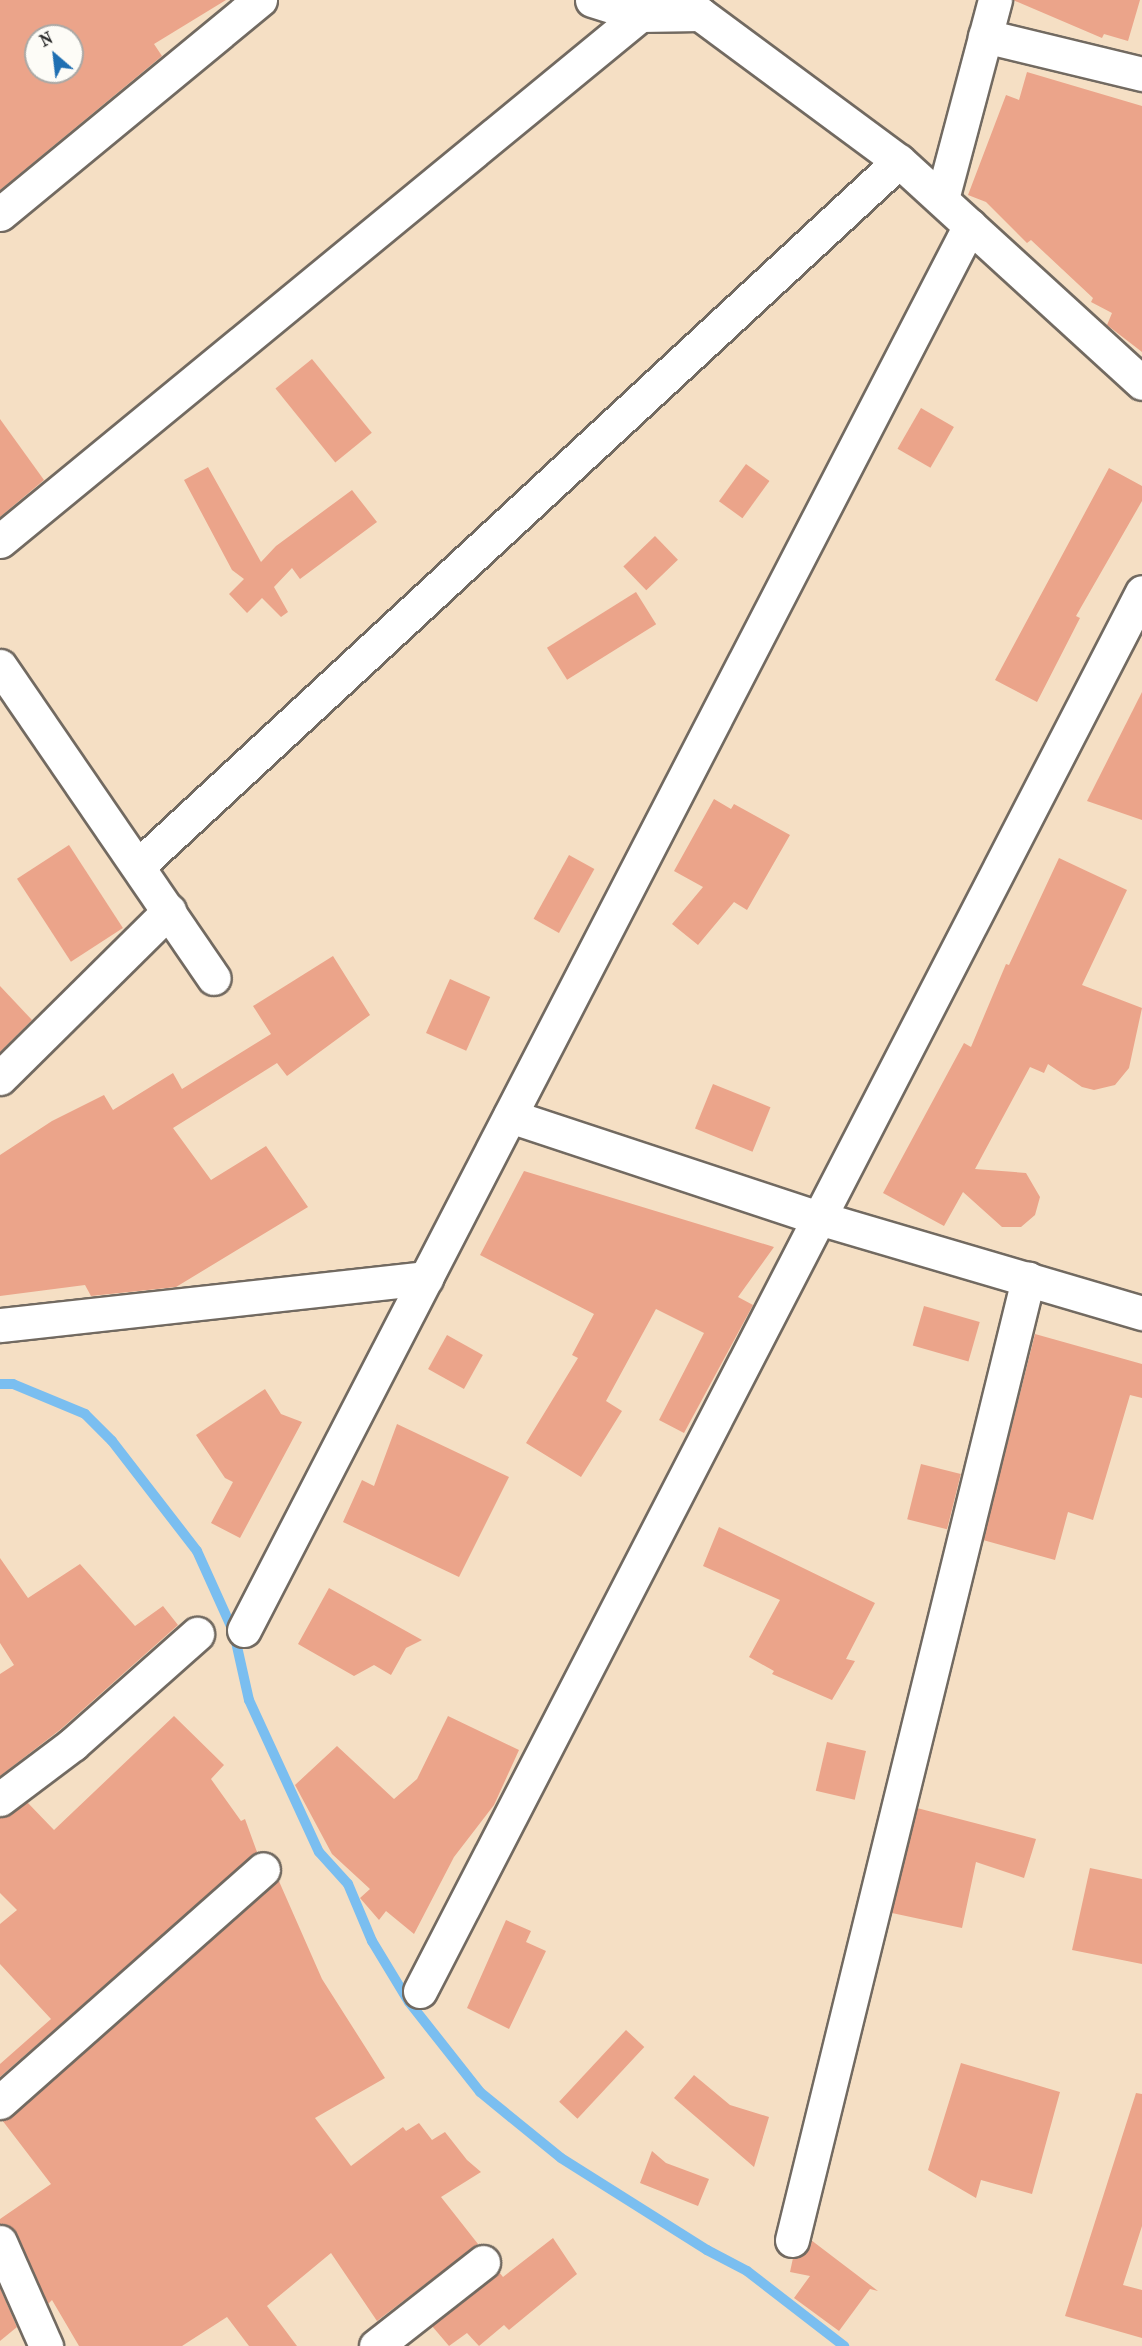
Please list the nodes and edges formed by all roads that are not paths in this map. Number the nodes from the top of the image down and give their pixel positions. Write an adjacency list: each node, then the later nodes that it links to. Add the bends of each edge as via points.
1 (260, 0): 10 (street)
2 (592, 0): 5 (street)
3 (995, 0): 6 (street)
4 (701, 7): 5 (street); 8 (street)
5 (640, 15): 13 (street)
6 (985, 36): 7 (street); 9 (street)
7 (1142, 74)
8 (899, 160): 9 (street); 16 (street)
9 (942, 199): 11 (street)
10 (0, 214)
11 (970, 225): 12 (street); 20 (street)
12 (1142, 383)
13 (0, 541)
14 (1142, 592): 21 (street)
15 (0, 666): 16 (street)
16 (138, 866): 17 (street)
17 (169, 911): 18 (street); 19 (street)
18 (214, 978)
19 (0, 1078)
20 (510, 1116): 21 (street); 22 (street)
21 (819, 1218): 23 (street); 30 (street)
22 (426, 1278): 25 (street); 26 (street)
23 (1028, 1279): 24 (street); 32 (street)
24 (1142, 1313)
25 (0, 1325)
26 (244, 1630)
27 (196, 1634): 28 (street, via 73,1744)
28 (0, 1799)
29 (263, 1869): 31 (street)
30 (420, 1991)
31 (0, 2102)
32 (792, 2240)
33 (0, 2242): 35 (street)
34 (483, 2262): 36 (street)
35 (35, 2341)
36 (376, 2346)

